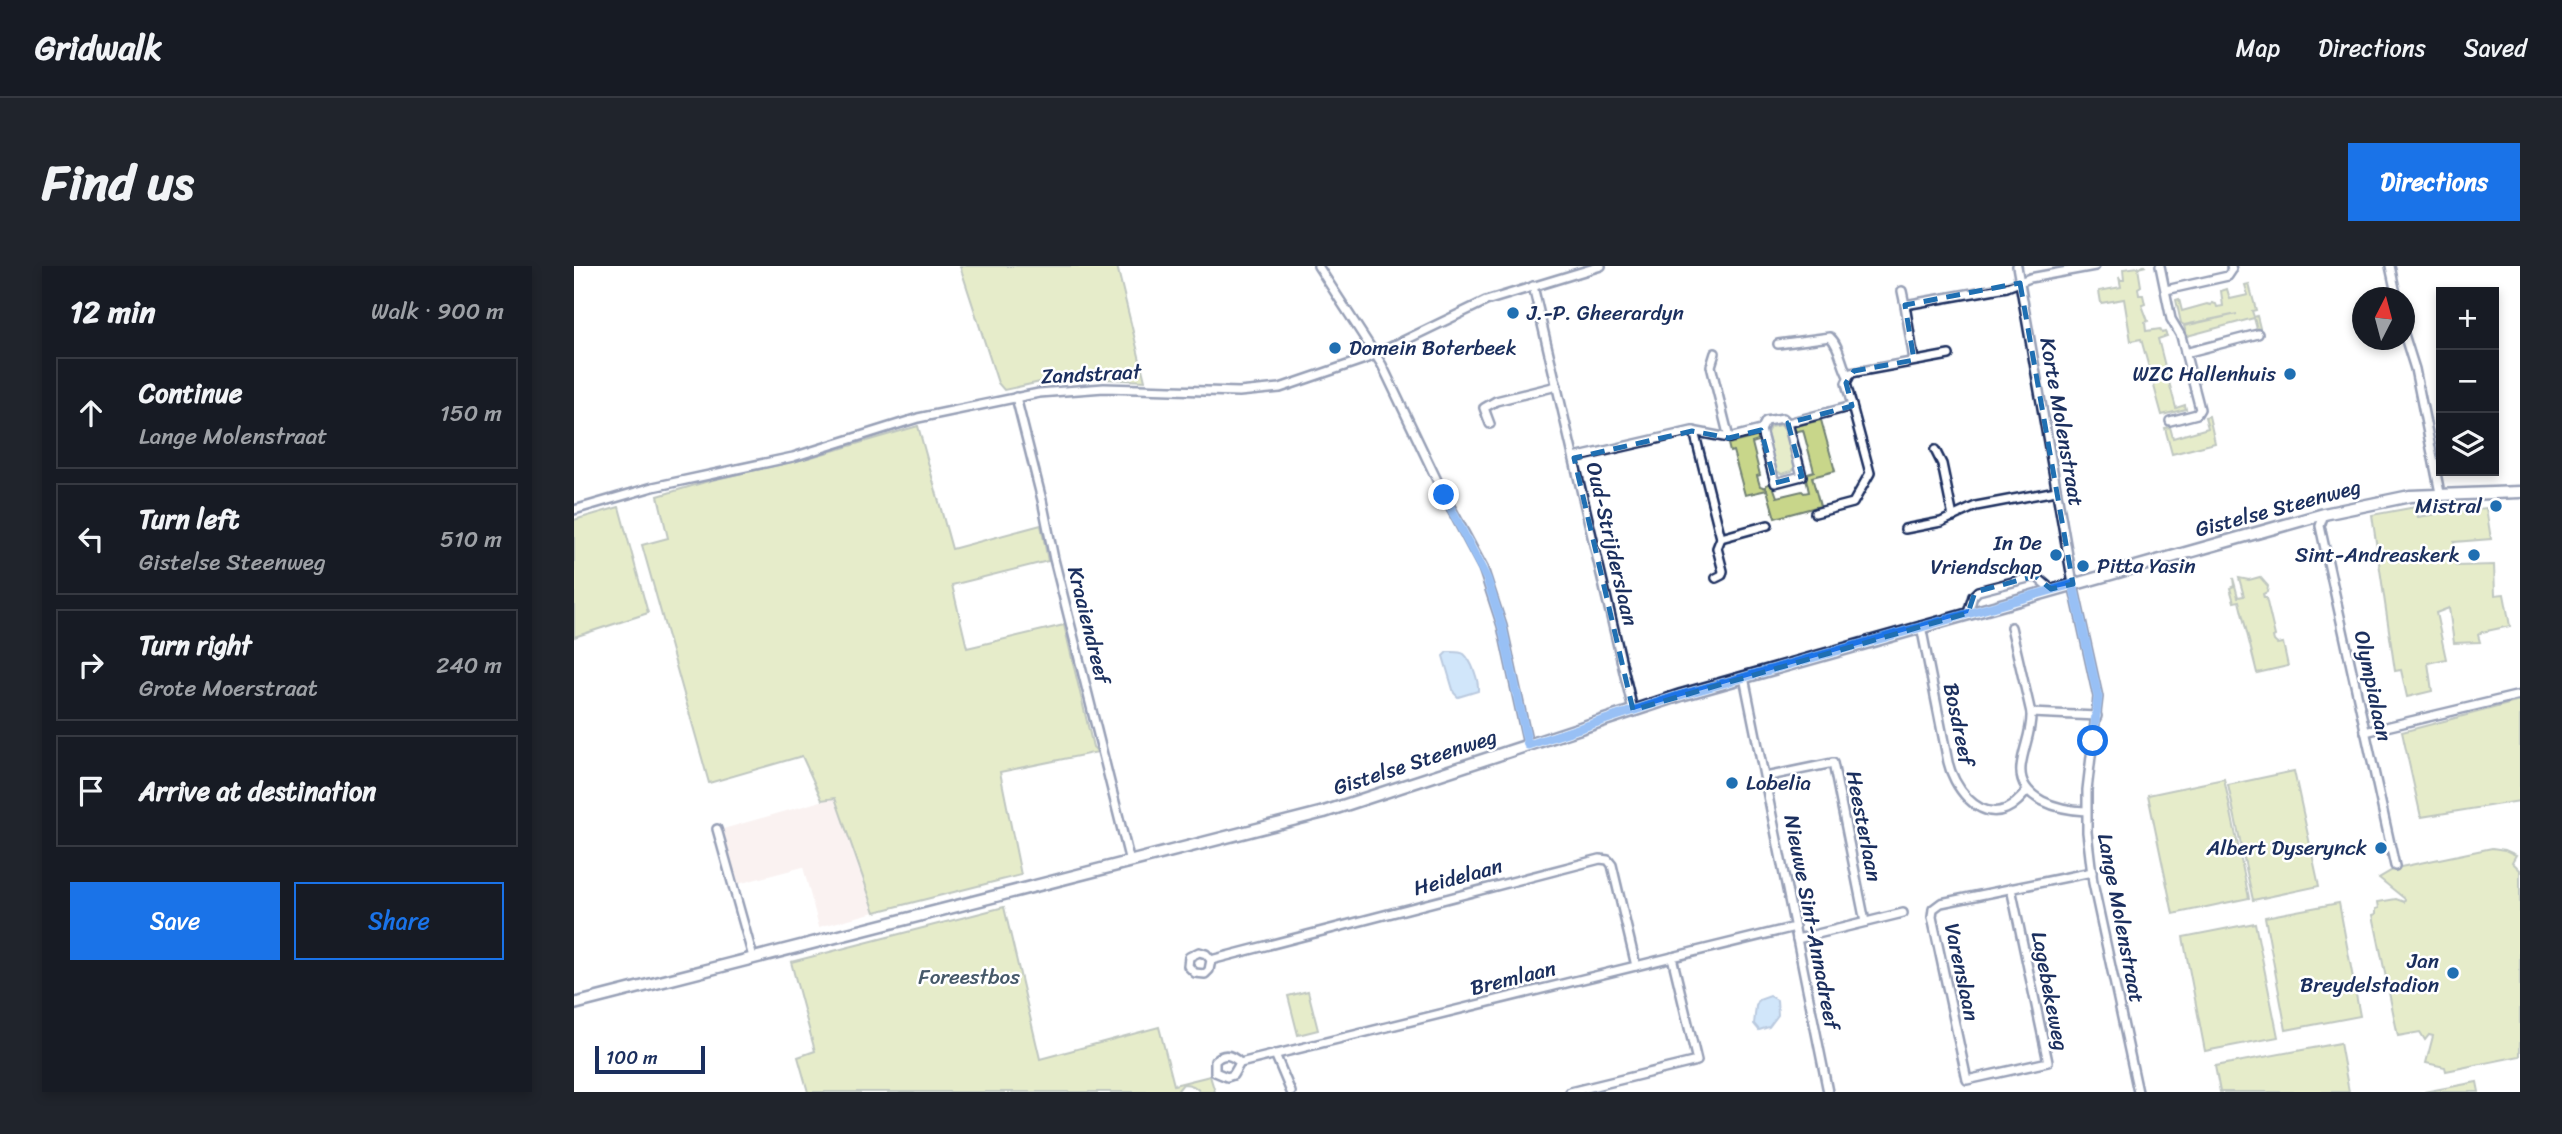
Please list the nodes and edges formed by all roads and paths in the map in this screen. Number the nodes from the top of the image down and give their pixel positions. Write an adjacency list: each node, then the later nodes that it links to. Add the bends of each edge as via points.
1 (1318, 266): 18 (street)
2 (1601, 266): 9 (street, Zandstraat)
3 (2017, 266): 8 (street, Korte Molenstraat)
4 (2095, 266): 8 (street)
5 (2160, 266): 11 (street)
6 (2231, 266): 11 (street, via 2228,276)
7 (2390, 266): 10 (street)
8 (2020, 283): 13 (street); 34 (street, Korte Molenstraat)
9 (1533, 286): 18 (street, Zandstraat, via 1466,309); 23 (street, Oud-Strijderslaan)
10 (2395, 287)
11 (2165, 290): 19 (street)
12 (1902, 291): 13 (street)
13 (1905, 305): 21 (street)
14 (2258, 334): 19 (street)
15 (1778, 344): 22 (street, via 1830,337)
16 (2409, 350): 36 (street)
17 (1715, 353): 31 (street, via 1711,366)
18 (1376, 354): 24 (street, Zandstraat, via 1262,391 1104,388); 56 (street, via 1487,579)
19 (2185, 354): 26 (street, via 2199,412)
20 (1949, 355): 21 (street)
21 (1914, 360): 22 (street)
22 (1848, 376): 25 (street)
23 (1557, 386): 28 (street, via 1496,401 1484,408); 33 (street, Oud-Strijderslaan)
24 (1016, 397): 37 (street, Zandstraat); 61 (street, Kraaiendreef)
25 (1852, 406): 27 (street); 38 (street, via 1870,473 1853,503)
26 (2170, 421)
27 (1788, 423): 29 (street, via 1777,418 1763,423); 29 (street, via 1802,476 1775,483)
28 (1490, 424)
29 (1761, 430): 31 (street)
30 (1694, 431): 31 (street); 33 (street); 43 (street)
31 (1729, 438)
32 (1935, 450): 40 (street)
33 (1574, 458): 52 (street, Oud-Strijderslaan)
34 (2056, 491): 40 (street, via 1976,506); 45 (street, Korte Molenstraat)
35 (2520, 492): 36 (main road, Gistelse Steenweg)
36 (2440, 494): 39 (main road, Gistelse Steenweg)
37 (574, 510)
38 (1815, 513)
39 (2323, 514): 45 (main road, Gistelse Steenweg); 55 (street, Olympialaan, via 2320,526)
40 (1953, 517): 42 (street)
41 (1768, 525): 43 (street)
42 (1905, 529)
43 (1721, 538): 44 (street, via 1717,548 1723,572)
44 (1716, 578)
45 (2073, 584): 46 (main road, Gistelse Steenweg); 54 (street, Lange Molenstraat, via 2098,697)
46 (2051, 589): 47 (main road, Gistelse Steenweg); 47 (street, Gistelse Steenweg, via 2032,577 1978,591)
47 (1968, 613): 48 (main road, Gistelse Steenweg)
48 (1922, 625): 50 (main road, Gistelse Steenweg); 58 (street, Bosdreef, via 1955,783 1974,803 1995,811 2012,806)
49 (2011, 627): 53 (street)
50 (1744, 677): 52 (main road, Gistelse Steenweg); 57 (street, Nieuwe Sint-Annadreef)
51 (2520, 695): 55 (street)
52 (1633, 710): 56 (main road, Gistelse Steenweg)
53 (2031, 713): 54 (street); 58 (street, via 2021,768)
54 (2097, 716): 59 (street, Lange Molenstraat)
55 (2365, 732): 62 (street, Olympialaan)
56 (1528, 745): 61 (main road, Gistelse Steenweg, via 1325,811)
57 (1765, 777): 66 (street, Heesterlaan, via 1833,763); 67 (street, Nieuwe Sint-Annadreef)
58 (2027, 791): 59 (street, via 2059,807)
59 (2086, 811): 63 (street, Lange Molenstraat)
60 (717, 829): 69 (street)
61 (1130, 862): 69 (main road, Gistelse Steenweg)
62 (2395, 866)
63 (2091, 872): 64 (street, Varenslaan); 80 (street, Lange Molenstraat)
64 (2011, 888): 76 (street, Varenslaan, via 1941,903 1933,909); 76 (street, Lagebekeweg, via 2048,1062)
65 (1903, 913): 66 (street)
66 (1865, 922): 68 (street)
67 (1795, 927): 68 (street, Nieuwe Sint-Annadreef); 70 (street, Bremlaan)
68 (1797, 939): 79 (street, Nieuwe Sint-Annadreef)
69 (753, 957): 73 (main road, Gistelse Steenweg)
70 (1672, 957): 72 (street, Bremlaan); 78 (street, via 1697,1061)
71 (1211, 960): 72 (street, Heidelaan, via 1600,859 1612,865)
72 (1636, 966): 74 (street, Bremlaan)
73 (574, 1004)
74 (1275, 1054): 75 (street, Bremlaan); 77 (street)
75 (1240, 1063)
76 (1967, 1080)
77 (1292, 1092)
78 (1570, 1092)
79 (1828, 1092)
80 (2138, 1092)

